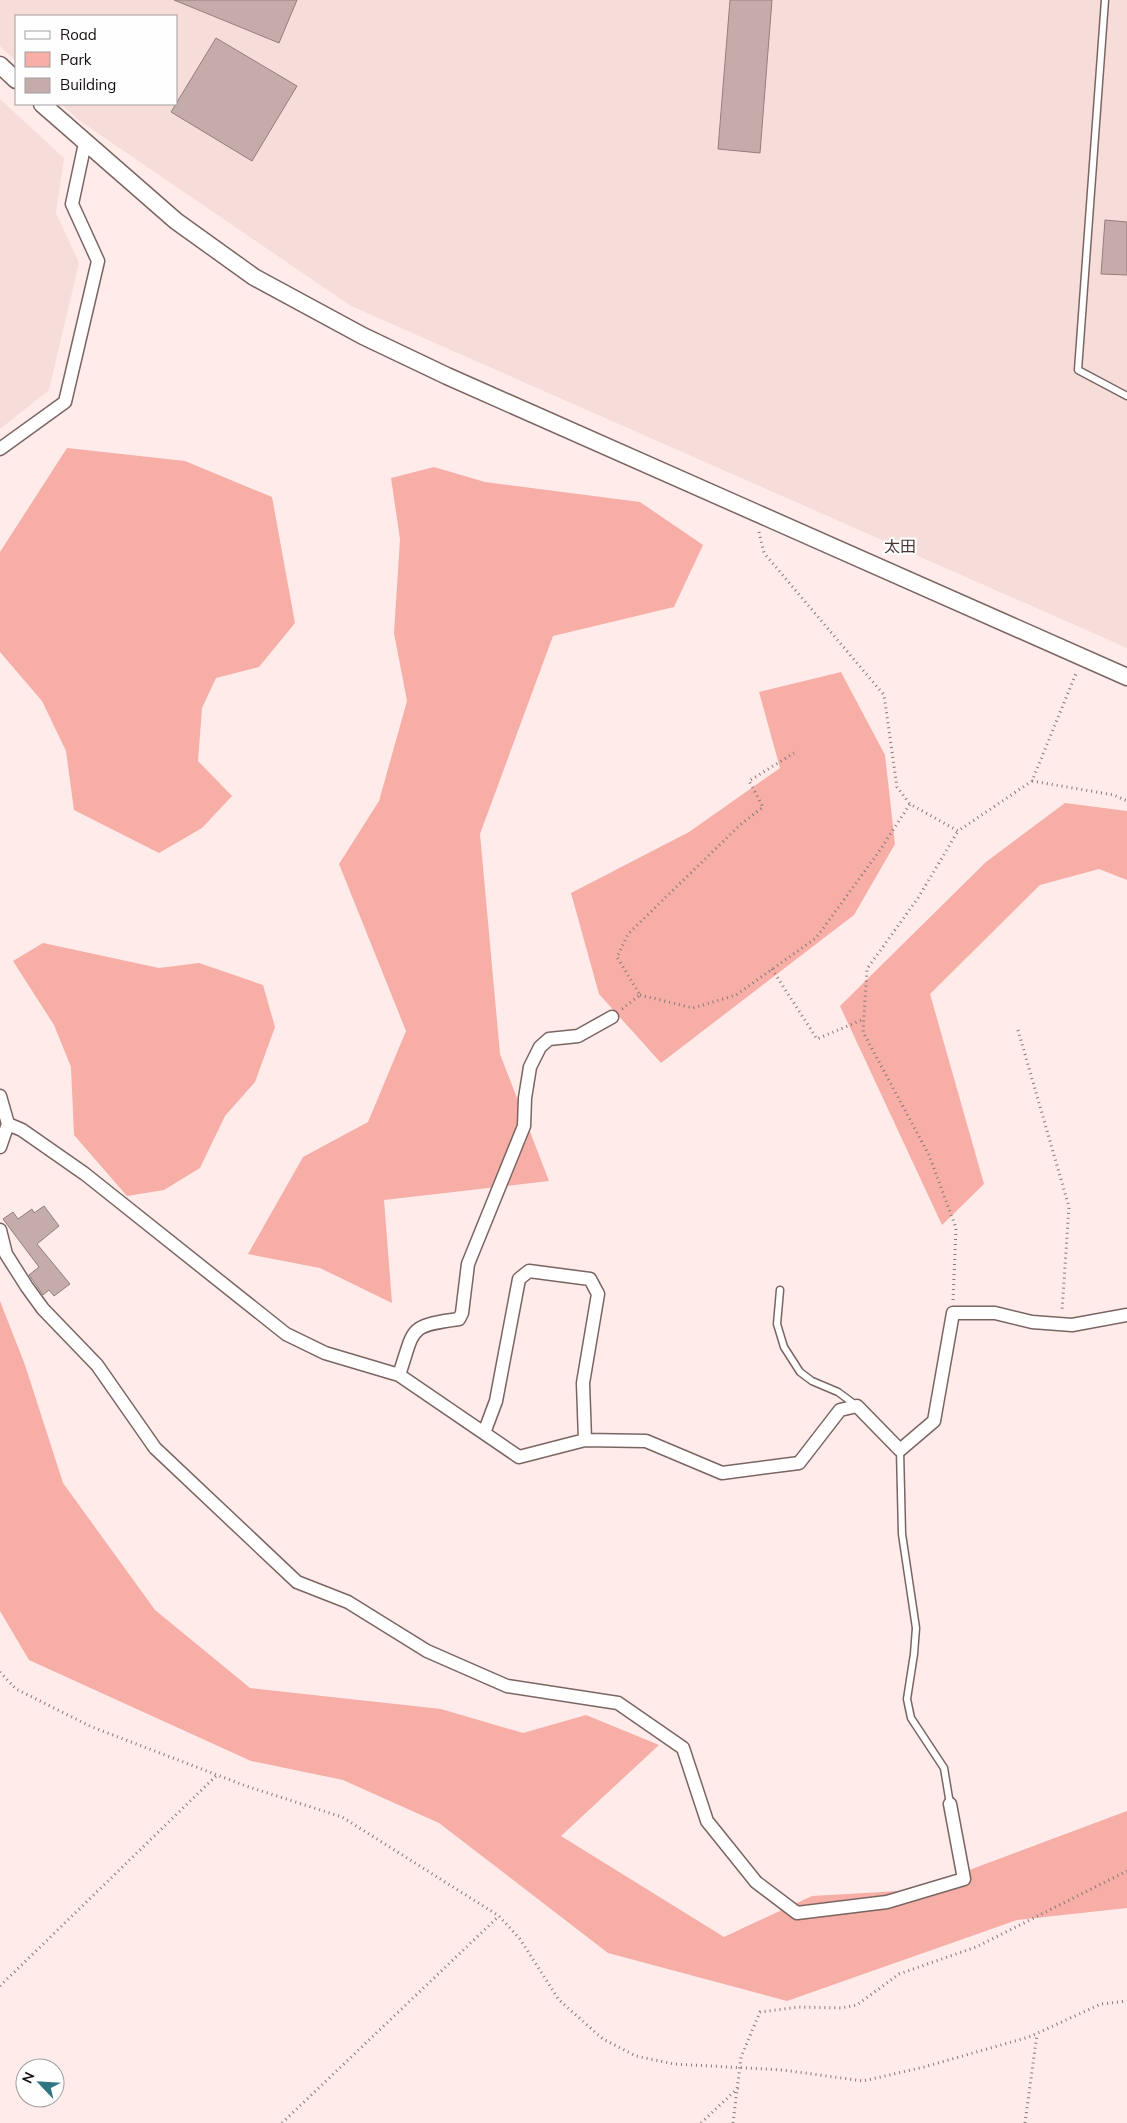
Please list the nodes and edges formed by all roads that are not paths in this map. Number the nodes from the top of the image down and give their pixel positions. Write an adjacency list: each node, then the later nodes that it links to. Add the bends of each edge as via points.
1 (1105, 0): 6 (lane, via 1078,370)
2 (0, 65): 3 (street)
3 (15, 79)
4 (43, 105): 5 (street)
5 (85, 143): 7 (street, via 72,204 98,261 64,402); 8 (street, via 176,221 254,277 363,336)
6 (1127, 396)
7 (0, 449)
8 (1127, 677)
9 (612, 1017): 16 (street, via 578,1036 549,1038 540,1047 530,1066 524,1126 468,1264 462,1313 458,1319 424,1324 414,1331)
10 (0, 1096): 11 (street)
11 (8, 1124): 12 (street); 16 (street, via 22,1130 85,1174 286,1334 324,1353)
12 (0, 1147)
13 (0, 1230): 21 (street, via 6,1254 26,1287 97,1365 155,1448 297,1582 348,1602 427,1651 507,1686 618,1704 683,1748 707,1821 756,1882 797,1913 887,1902 964,1879)
14 (780, 1290): 17 (lane, via 777,1324 784,1347 800,1372)
15 (1127, 1316): 20 (street, via 1072,1325 1032,1322 995,1313 953,1313 934,1421)
16 (399, 1375): 18 (street)
17 (857, 1406): 19 (street, via 840,1410 799,1463 722,1474 646,1441); 20 (street)
18 (484, 1433): 19 (street, via 519,1457); 19 (street, via 496,1401 518,1279 529,1270 590,1279 598,1294 583,1384)
19 (585, 1440)
20 (900, 1450): 21 (lane, via 902,1534 916,1628 907,1699 911,1718 944,1768)
21 (950, 1804)

